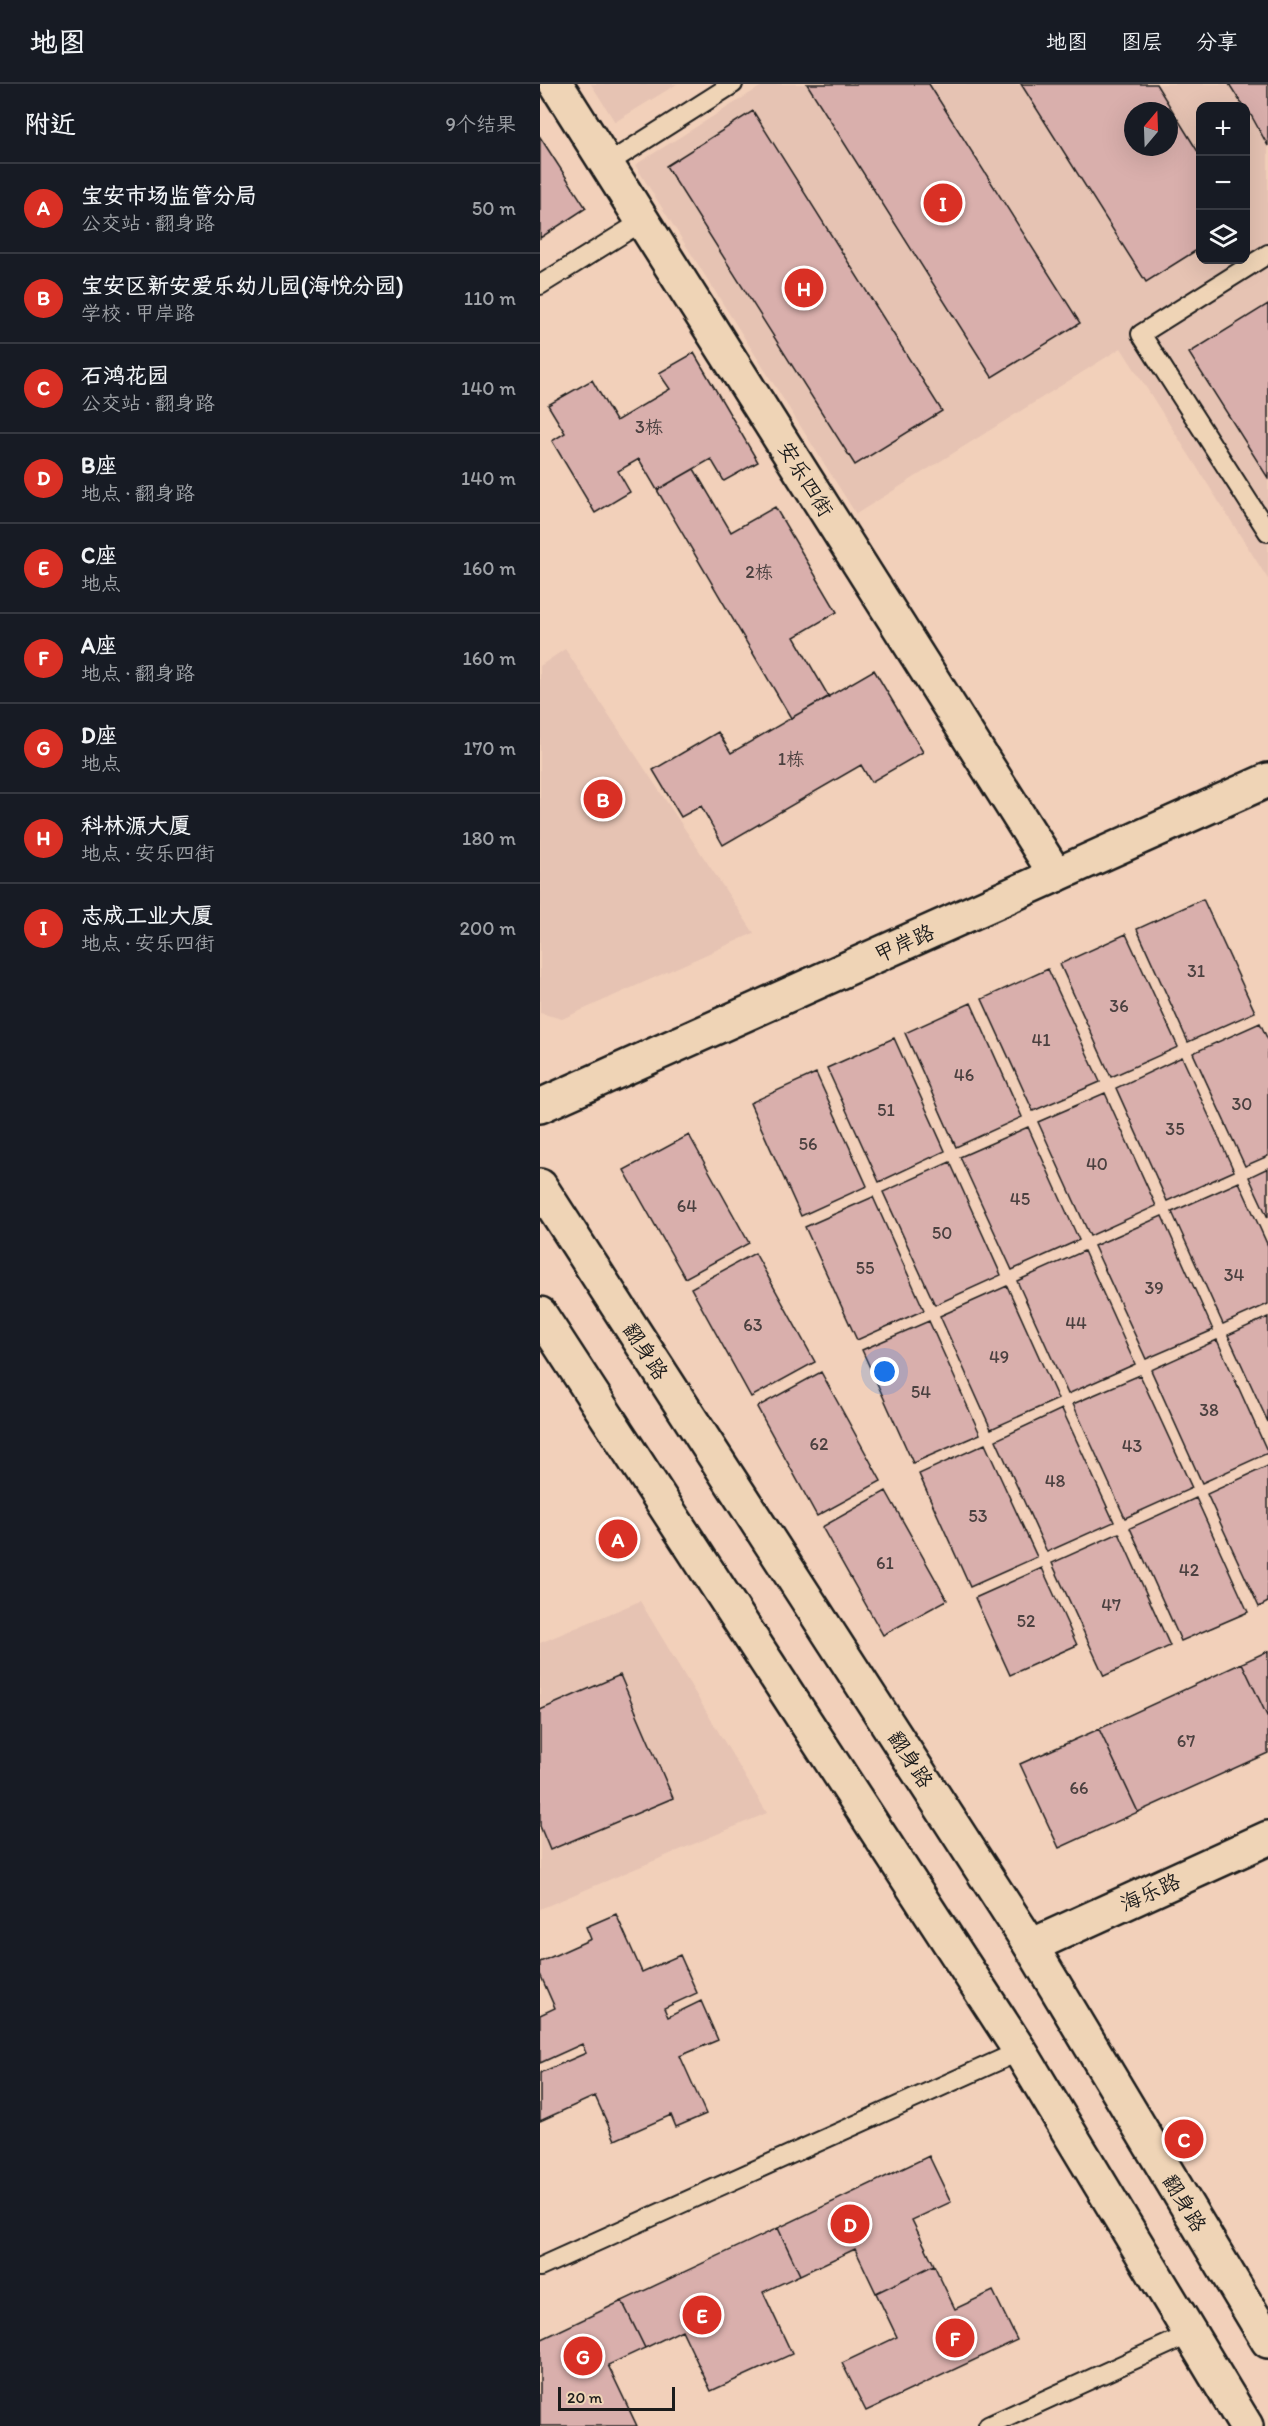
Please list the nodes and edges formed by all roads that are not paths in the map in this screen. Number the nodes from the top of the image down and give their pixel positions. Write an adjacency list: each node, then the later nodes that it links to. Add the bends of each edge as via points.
1 (556, 84): 3 (main road, 安乐四街)
2 (733, 84): 3 (lane)
3 (607, 164): 4 (main road, 安乐四街)
4 (643, 221): 6 (lane); 9 (main road, 安乐四街)
5 (1268, 254): 7 (lane, via 1141,334)
6 (540, 285)
7 (1268, 532)
8 (1268, 780): 9 (main road, 甲岸路)
9 (1056, 875): 10 (main road, 甲岸路)
10 (540, 1106)
11 (540, 1186): 14 (main road, 翻身路)
12 (540, 1314): 15 (main road)
13 (1268, 1838): 14 (main road, 海乐路)
14 (1031, 1946): 18 (main road, 翻身路)
15 (1020, 2051): 16 (lane); 17 (main road)
16 (540, 2267)
17 (1190, 2334): 19 (lane); 20 (main road)
18 (1268, 2341)
19 (988, 2426)
20 (1246, 2426)

